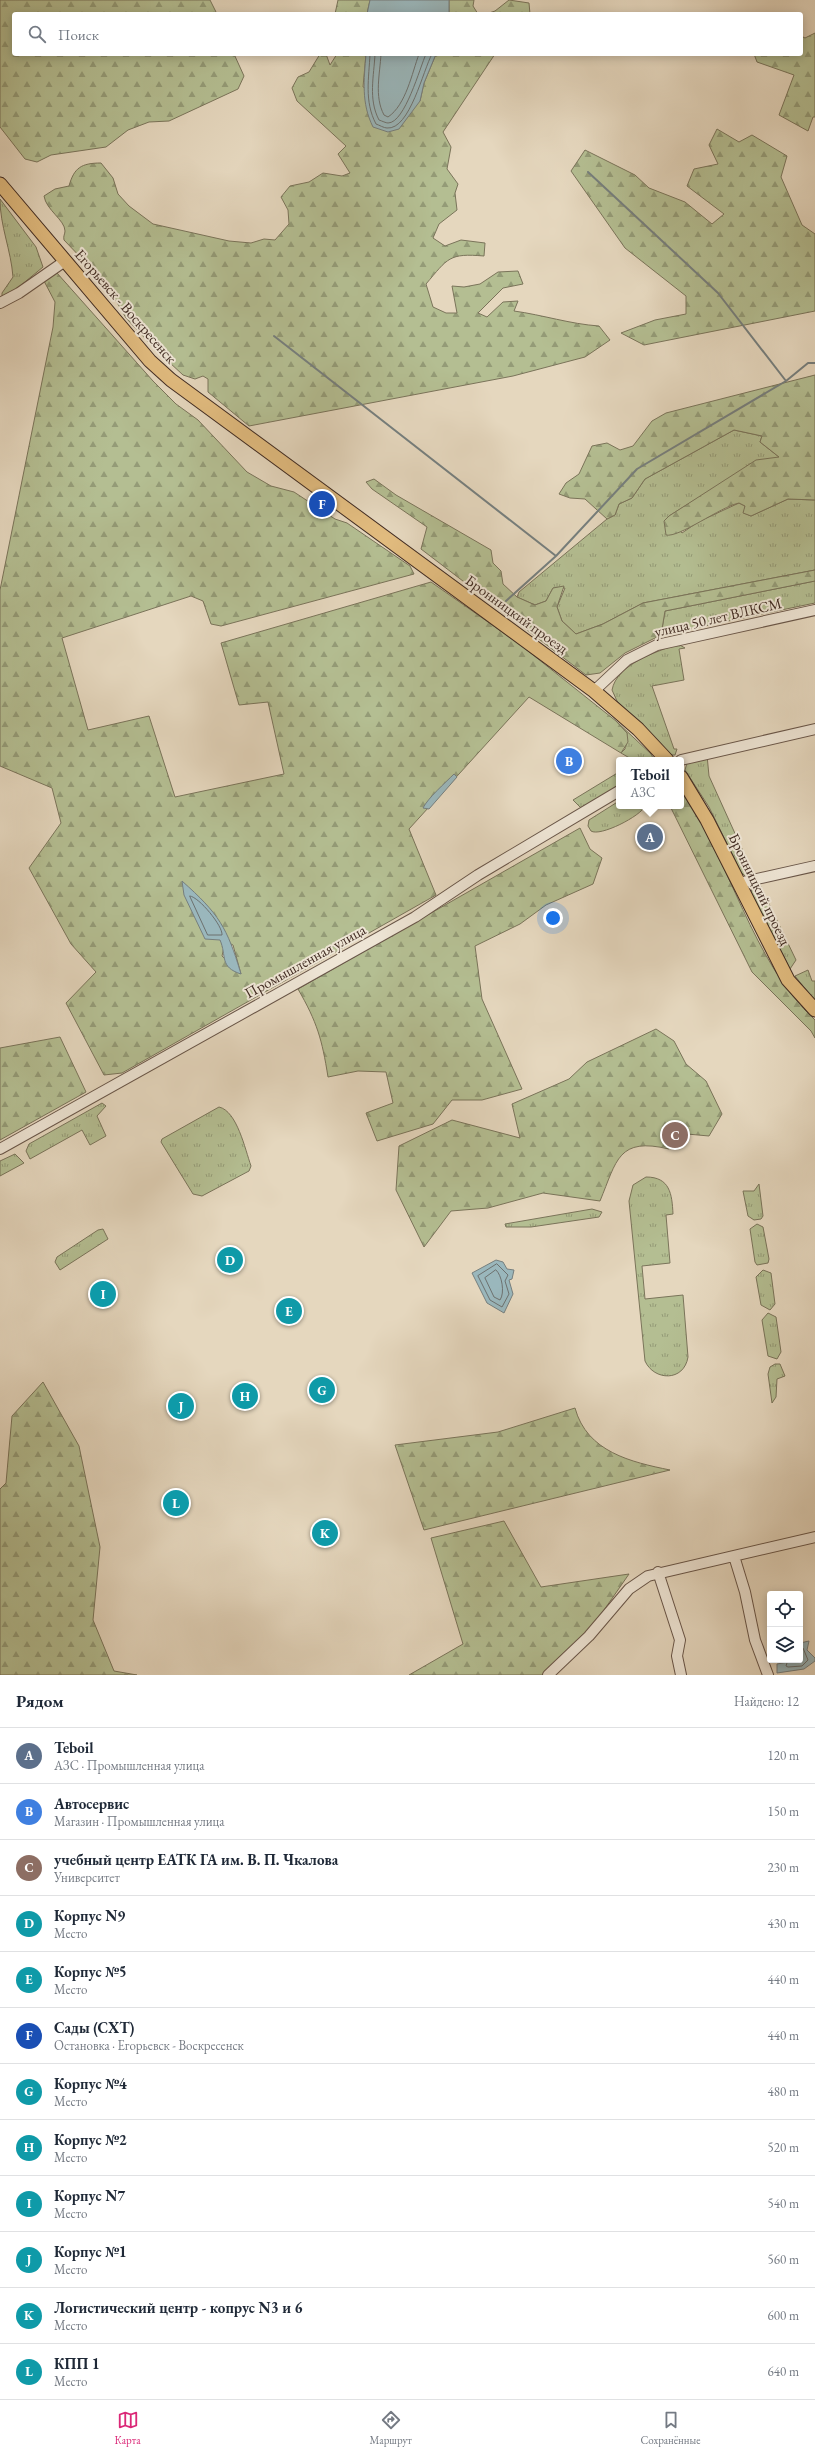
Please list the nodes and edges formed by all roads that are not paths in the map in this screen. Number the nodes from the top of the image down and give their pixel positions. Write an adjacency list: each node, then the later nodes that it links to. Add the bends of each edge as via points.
1 (0, 184): 2 (main road, Егорьевск - Воскресенск)
2 (65, 261): 3 (street); 4 (main road, Егорьевск - Воскресенск, via 150,361 171,380)
3 (0, 303)
4 (340, 505): 6 (main road, Бронницкий проезд)
5 (815, 610): 6 (street, улица 50 лет ВЛКСМ, via 657,645 627,660)
6 (594, 691): 8 (main road, Бронницкий проезд, via 638,729)
7 (815, 729): 9 (street)
8 (664, 757)
9 (684, 759)
10 (684, 782): 13 (main road, Бронницкий проезд, via 708,820)
11 (616, 793): 15 (street, Промышленная улица, via 478,875 415,917)
12 (815, 866): 13 (street)
13 (739, 883): 14 (main road, Бронницкий проезд, via 788,980)
14 (815, 1010)
15 (0, 1149)
16 (815, 1538): 17 (street)
17 (734, 1556): 18 (street); 21 (street, via 755,1640)
18 (658, 1572): 19 (street, via 629,1589 590,1636); 20 (street, via 680,1640 677,1656)
19 (548, 1675)
20 (681, 1675)
21 (768, 1675)

